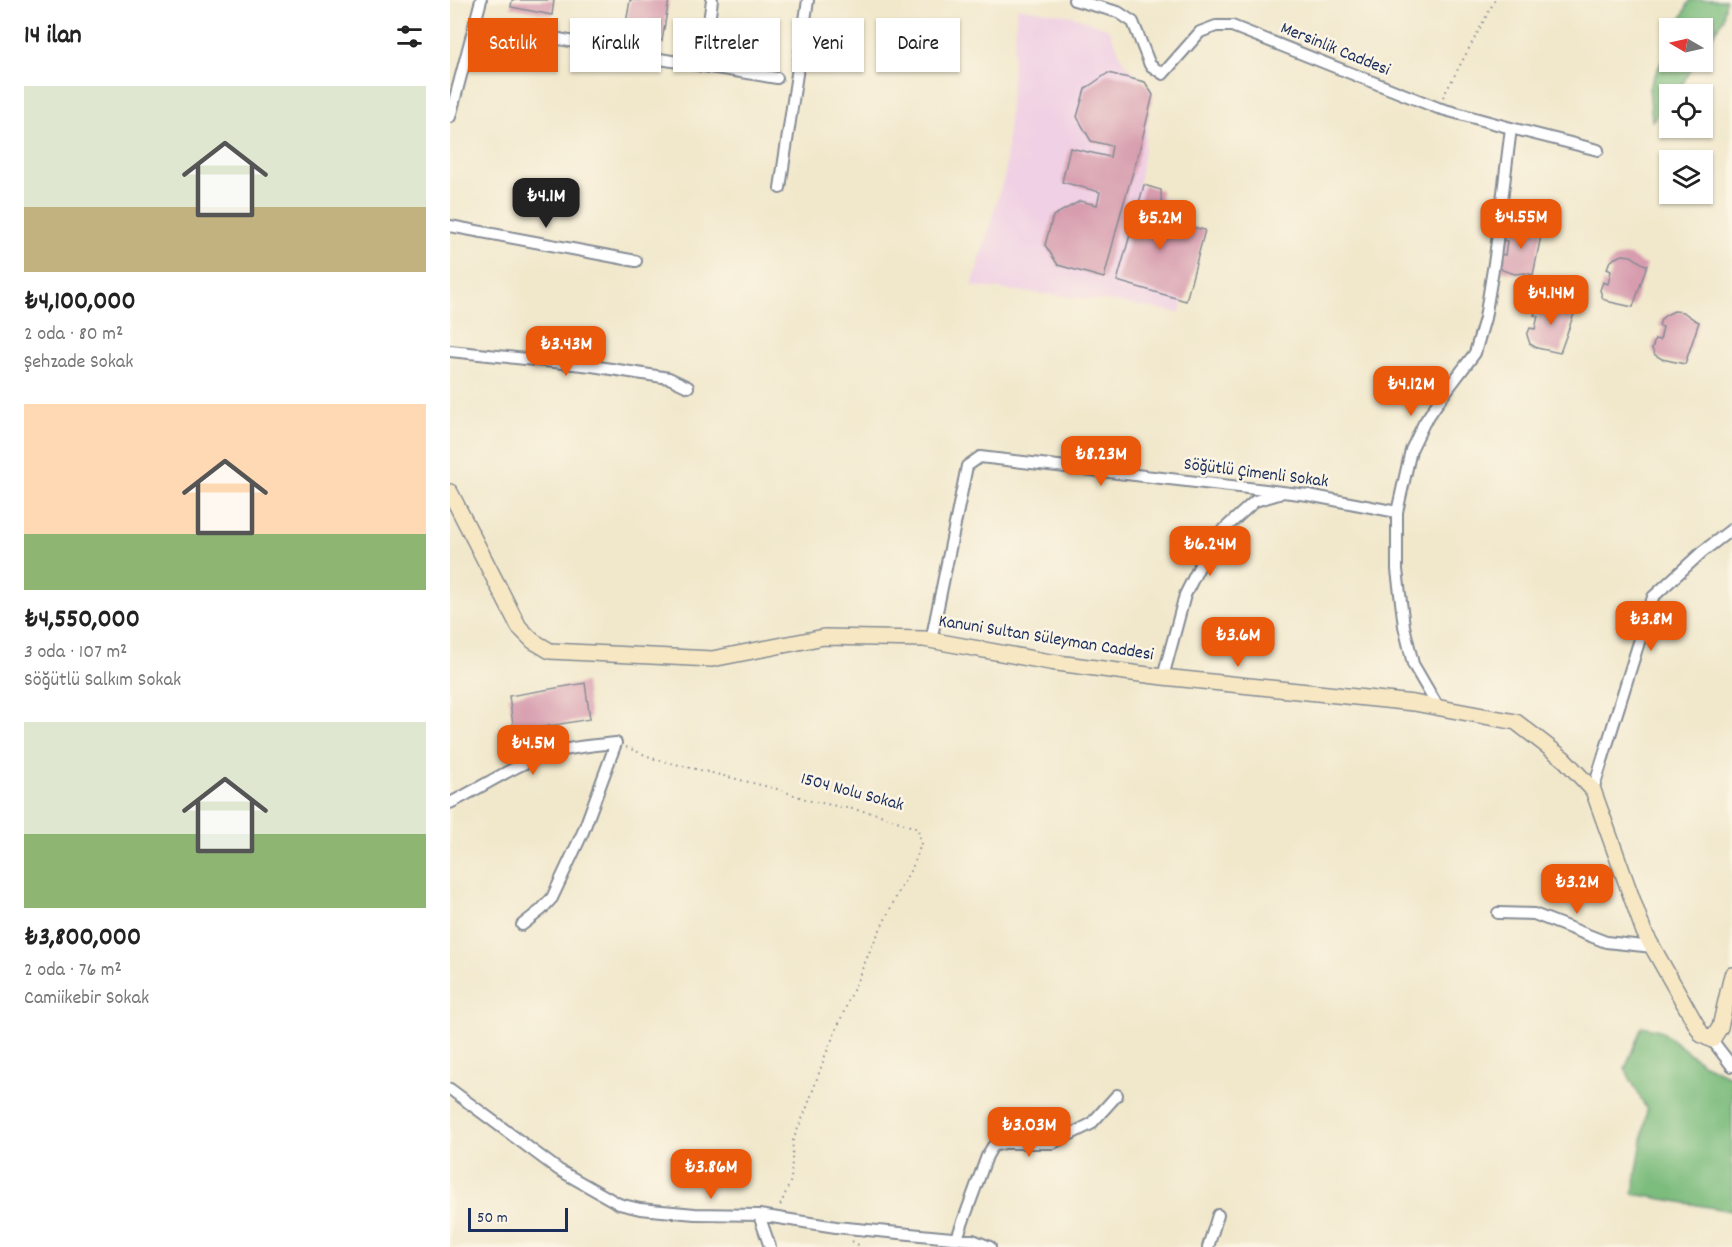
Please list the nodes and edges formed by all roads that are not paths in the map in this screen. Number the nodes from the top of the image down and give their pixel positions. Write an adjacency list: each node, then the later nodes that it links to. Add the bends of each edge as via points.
1 (480, 0): 5 (street)
2 (712, 0): 6 (street)
3 (808, 0): 15 (street)
4 (1074, 0): 13 (street, Mersinlik Caddesi, via 1118,12 1133,22 1150,65 1163,74 1200,32 1232,26 1438,108)
5 (476, 18)
6 (710, 18)
7 (558, 39): 9 (street)
8 (468, 48): 12 (street)
9 (673, 61)
10 (740, 72): 11 (street)
11 (777, 78)
12 (450, 117)
13 (1511, 128): 14 (street, Mersinlik Caddesi); 22 (street, via 1495,257 1475,353 1424,423 1411,450)
14 (1598, 150)
15 (780, 188)
16 (450, 226): 17 (street)
17 (636, 261)
18 (450, 351): 19 (street, via 630,372 669,378)
19 (688, 387)
20 (450, 492): 24 (street, Kanuni Sultan Süleyman Caddesi, via 519,627 550,651 712,659 824,638)
21 (1284, 493): 22 (street, Söğütlü Çimenli Sokak); 24 (street, Söğütlü Çimenli Sokak, via 980,457 967,466); 25 (street, via 1255,501 1222,531 1202,561 1185,595)
22 (1397, 512): 26 (street, via 1397,570 1404,626 1413,664)
23 (1732, 529): 27 (street, via 1653,597)
24 (932, 641): 25 (street, Kanuni Sultan Süleyman Caddesi, via 1050,662)
25 (1163, 676): 26 (street, Kanuni Sultan Süleyman Caddesi)
26 (1438, 707): 27 (street, Kanuni Sultan Süleyman Caddesi, via 1516,722 1563,759)
27 (1593, 790): 31 (street, Kanuni Sultan Süleyman Caddesi)
28 (450, 803): 30 (street, via 549,754 616,743 583,832 552,898)
29 (1498, 913): 31 (street, via 1534,914 1606,942)
30 (522, 925)
31 (1653, 948): 33 (street, Kanuni Sultan Süleyman Caddesi, via 1702,1035)
32 (1732, 975): 33 (street, via 1720,1027)
33 (1712, 1040): 34 (street)
34 (1732, 1066)
35 (450, 1089): 37 (street, via 559,1170 620,1204 695,1214)
36 (1117, 1095): 39 (street, via 1091,1124 1053,1143 993,1146)
37 (759, 1215): 39 (street, via 836,1227); 40 (street)
38 (1218, 1215): 42 (street)
39 (957, 1238): 41 (street)
40 (770, 1247)
41 (990, 1247)
42 (1208, 1247)

